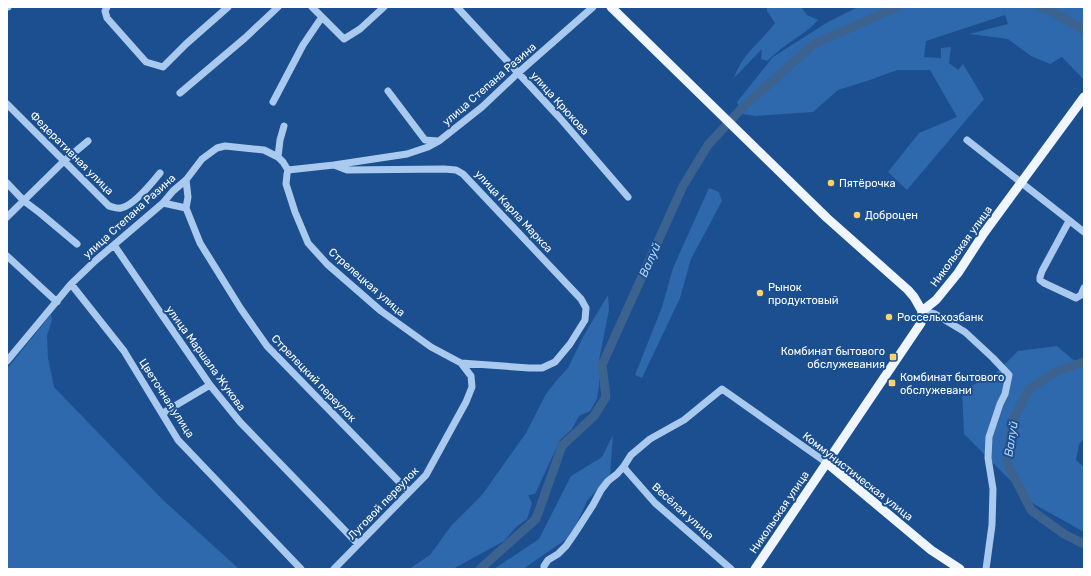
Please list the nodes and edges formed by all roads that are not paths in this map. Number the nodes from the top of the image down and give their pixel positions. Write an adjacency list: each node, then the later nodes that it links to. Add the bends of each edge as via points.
1 (106, 7): 2 (street, via 107,18 146,62 163,66)
2 (228, 7)
3 (278, 7): 12 (street, via 246,38)
4 (312, 7): 9 (street)
5 (384, 7): 9 (street, via 360,29 344,39)
6 (457, 7): 10 (street, улица Крюкова)
7 (593, 7): 10 (street, улица Степана Разина)
8 (611, 7): 41 (main road, via 827,218 908,290)
9 (322, 17): 14 (street, via 303,45)
10 (518, 73): 19 (street, улица Степана Разина, via 482,107); 28 (street, улица Крюкова)
11 (388, 91): 19 (street, via 425,140)
12 (180, 93)
13 (1084, 97): 27 (main road, Никольская улица)
14 (273, 102)
15 (7, 104): 21 (street, Федеративная улица)
16 (284, 126): 20 (street)
17 (967, 140): 27 (street)
18 (88, 141): 21 (street)
19 (439, 141): 22 (street, улица Степана Разина, via 408,154)
20 (278, 156): 23 (street); 25 (street, улица Степана Разина, via 264,150 225,146 202,159)
21 (64, 161): 24 (street, Федеративная улица, via 114,208 126,207 143,193); 29 (street)
22 (334, 166): 23 (street, улица Степана Разина); 43 (street, улица Карла Маркса, via 347,170 444,169 464,174 581,299 586,308 585,320 570,344 555,362 542,368)
23 (288, 170): 43 (street, Стрелецкая улица, via 286,184 295,212 308,243 326,264 381,311 431,347)
24 (160, 173)
25 (186, 180): 30 (street, улица Степана Разина); 31 (street, Стрелецкий переулок)
26 (7, 183): 29 (street)
27 (1021, 183): 33 (street); 41 (main road, Никольская улица, via 958,273 936,300)
28 (628, 197)
29 (24, 201): 32 (street); 35 (street)
30 (163, 203): 31 (street); 36 (street, улица Степана Разина)
31 (186, 208): 48 (street, Стрелецкий переулок, via 200,243 267,346)
32 (7, 217)
33 (1069, 221): 34 (street); 39 (street, via 1040,280 1076,298)
34 (1084, 232)
35 (77, 244)
36 (114, 245): 38 (street, улица Степана Разина); 44 (street, улица Маршала Жукова)
37 (7, 256): 40 (street)
38 (72, 284): 40 (street, улица Степана Разина); 45 (street, Цветочная улица, via 124,351)
39 (1084, 288)
40 (57, 302): 42 (street, улица Степана Разина)
41 (922, 312): 46 (main road, Никольская улица, via 921,323); 56 (street, via 935,314 966,332 1009,375 1005,394 990,433 988,458 993,489 992,525)
42 (7, 361)
43 (461, 363): 48 (street, Луговой переулок, via 471,376 472,387 466,402 426,475)
44 (210, 385): 45 (street); 49 (street, улица Маршала Жукова, via 240,422)
45 (163, 413): 50 (street, Цветочная улица, via 178,440)
46 (827, 464): 47 (street, Коммунистическая улица, via 722,389 684,420 650,439 631,455); 54 (main road, Никольская улица); 55 (main road, Коммунистическая улица, via 931,550)
47 (624, 466): 52 (street, via 601,490 566,546 548,560); 53 (street, Весёлая улица, via 655,503)
48 (409, 492): 49 (street, Луговой переулок)
49 (358, 544): 51 (street, Луговой переулок)
50 (301, 569)
51 (334, 569)
52 (544, 569)
53 (731, 569)
54 (755, 569)
55 (960, 569)
56 (986, 569)

